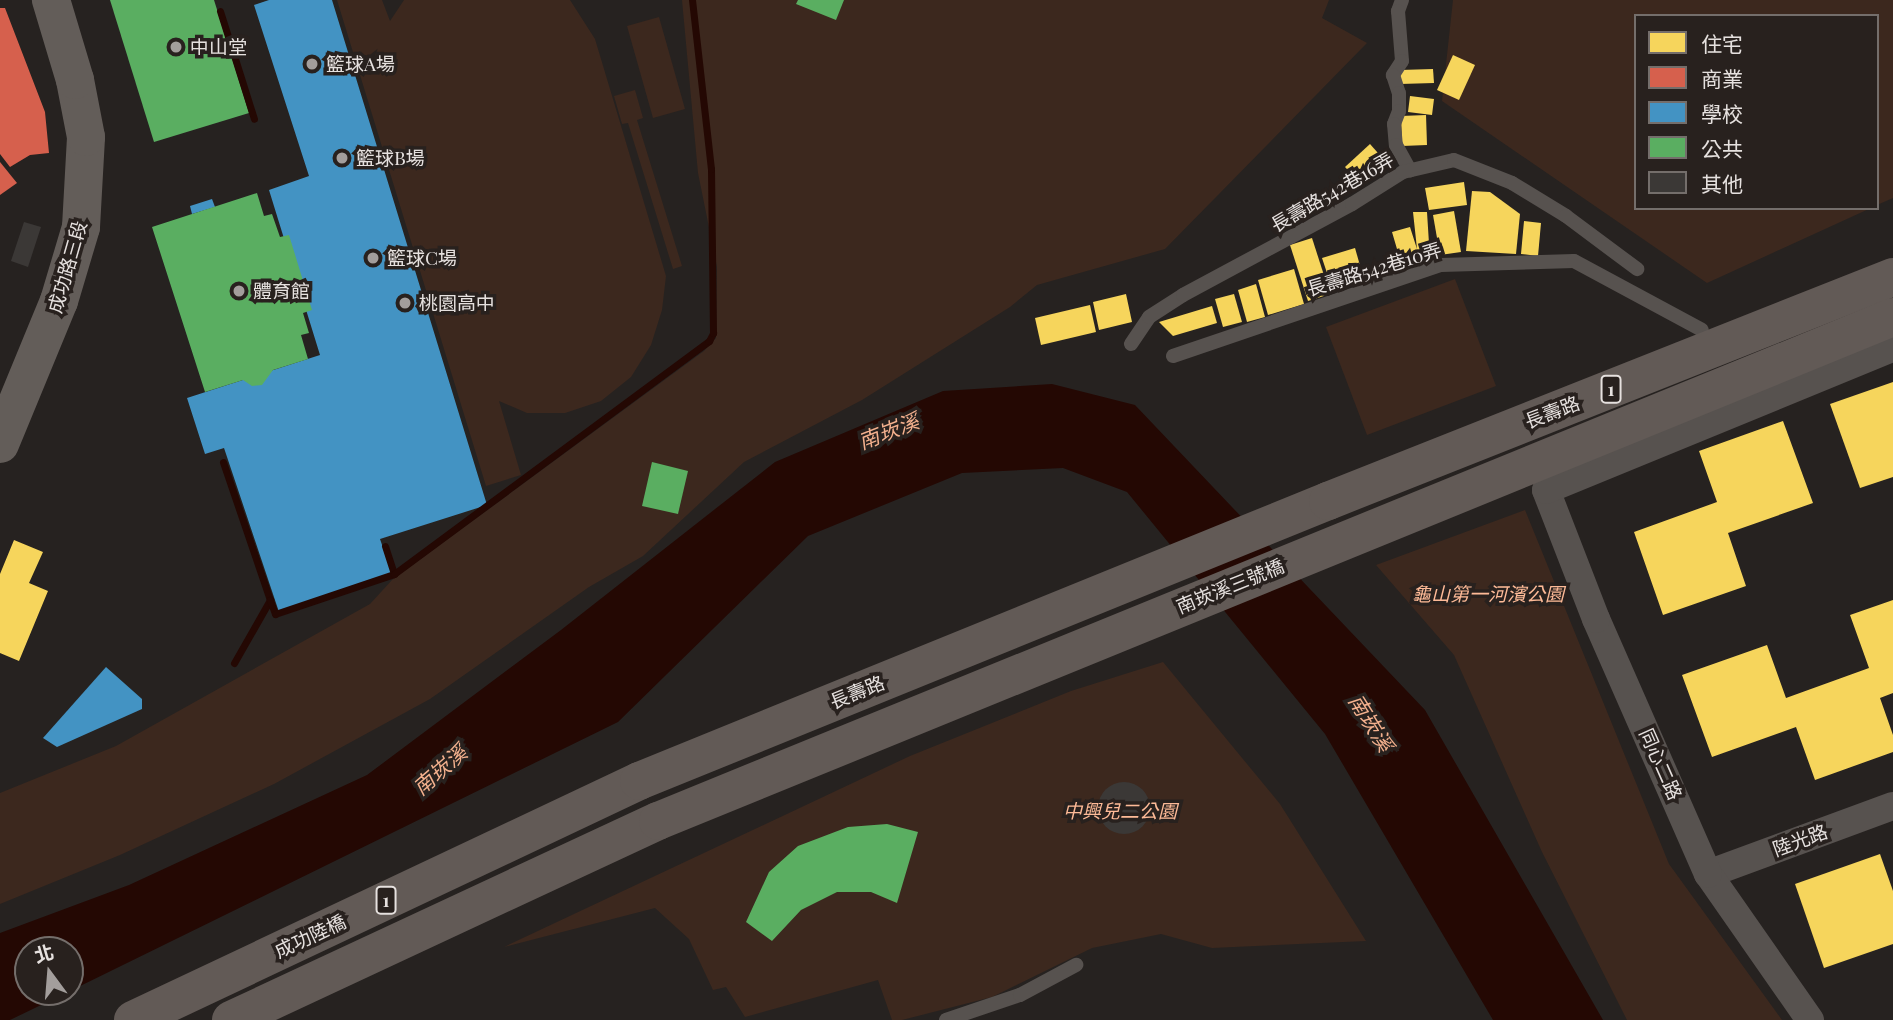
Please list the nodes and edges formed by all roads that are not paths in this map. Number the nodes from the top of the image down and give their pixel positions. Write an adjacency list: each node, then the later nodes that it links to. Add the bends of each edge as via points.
1 (51, 0): 11 (street, 成功路三段, via 86,137 81,227 59,301)
2 (1402, 0): 3 (lane, via 1398,11 1402,61 1393,75 1399,93 1394,124 1396,145)
3 (1410, 170): 4 (lane, 長壽路542巷16弄, via 1454,160 1512,183); 8 (lane, 長壽路542巷16弄, via 1149,317)
4 (1637, 269)
5 (1893, 276): 12 (main road, 長壽路 / 1)
6 (1893, 317): 18 (main road, 南崁溪三號橋 / 1, via 658,821)
7 (1702, 330): 10 (lane, 長壽路542巷10弄, via 1574,261 1441,265)
8 (1131, 344)
9 (1893, 348): 15 (street, 同心二路, via 1546,490 1596,619)
10 (1173, 356)
11 (0, 444)
12 (639, 781): 17 (main road, 成功陸橋 / 1)
13 (1893, 806): 15 (street, 陸光路)
14 (1893, 812): 15 (street, 陸光路)
15 (1709, 876): 20 (street, 同心二路)
16 (1076, 965): 19 (lane, via 1020,995)
17 (133, 1020)
18 (231, 1020)
19 (946, 1020)
20 (1810, 1020)

